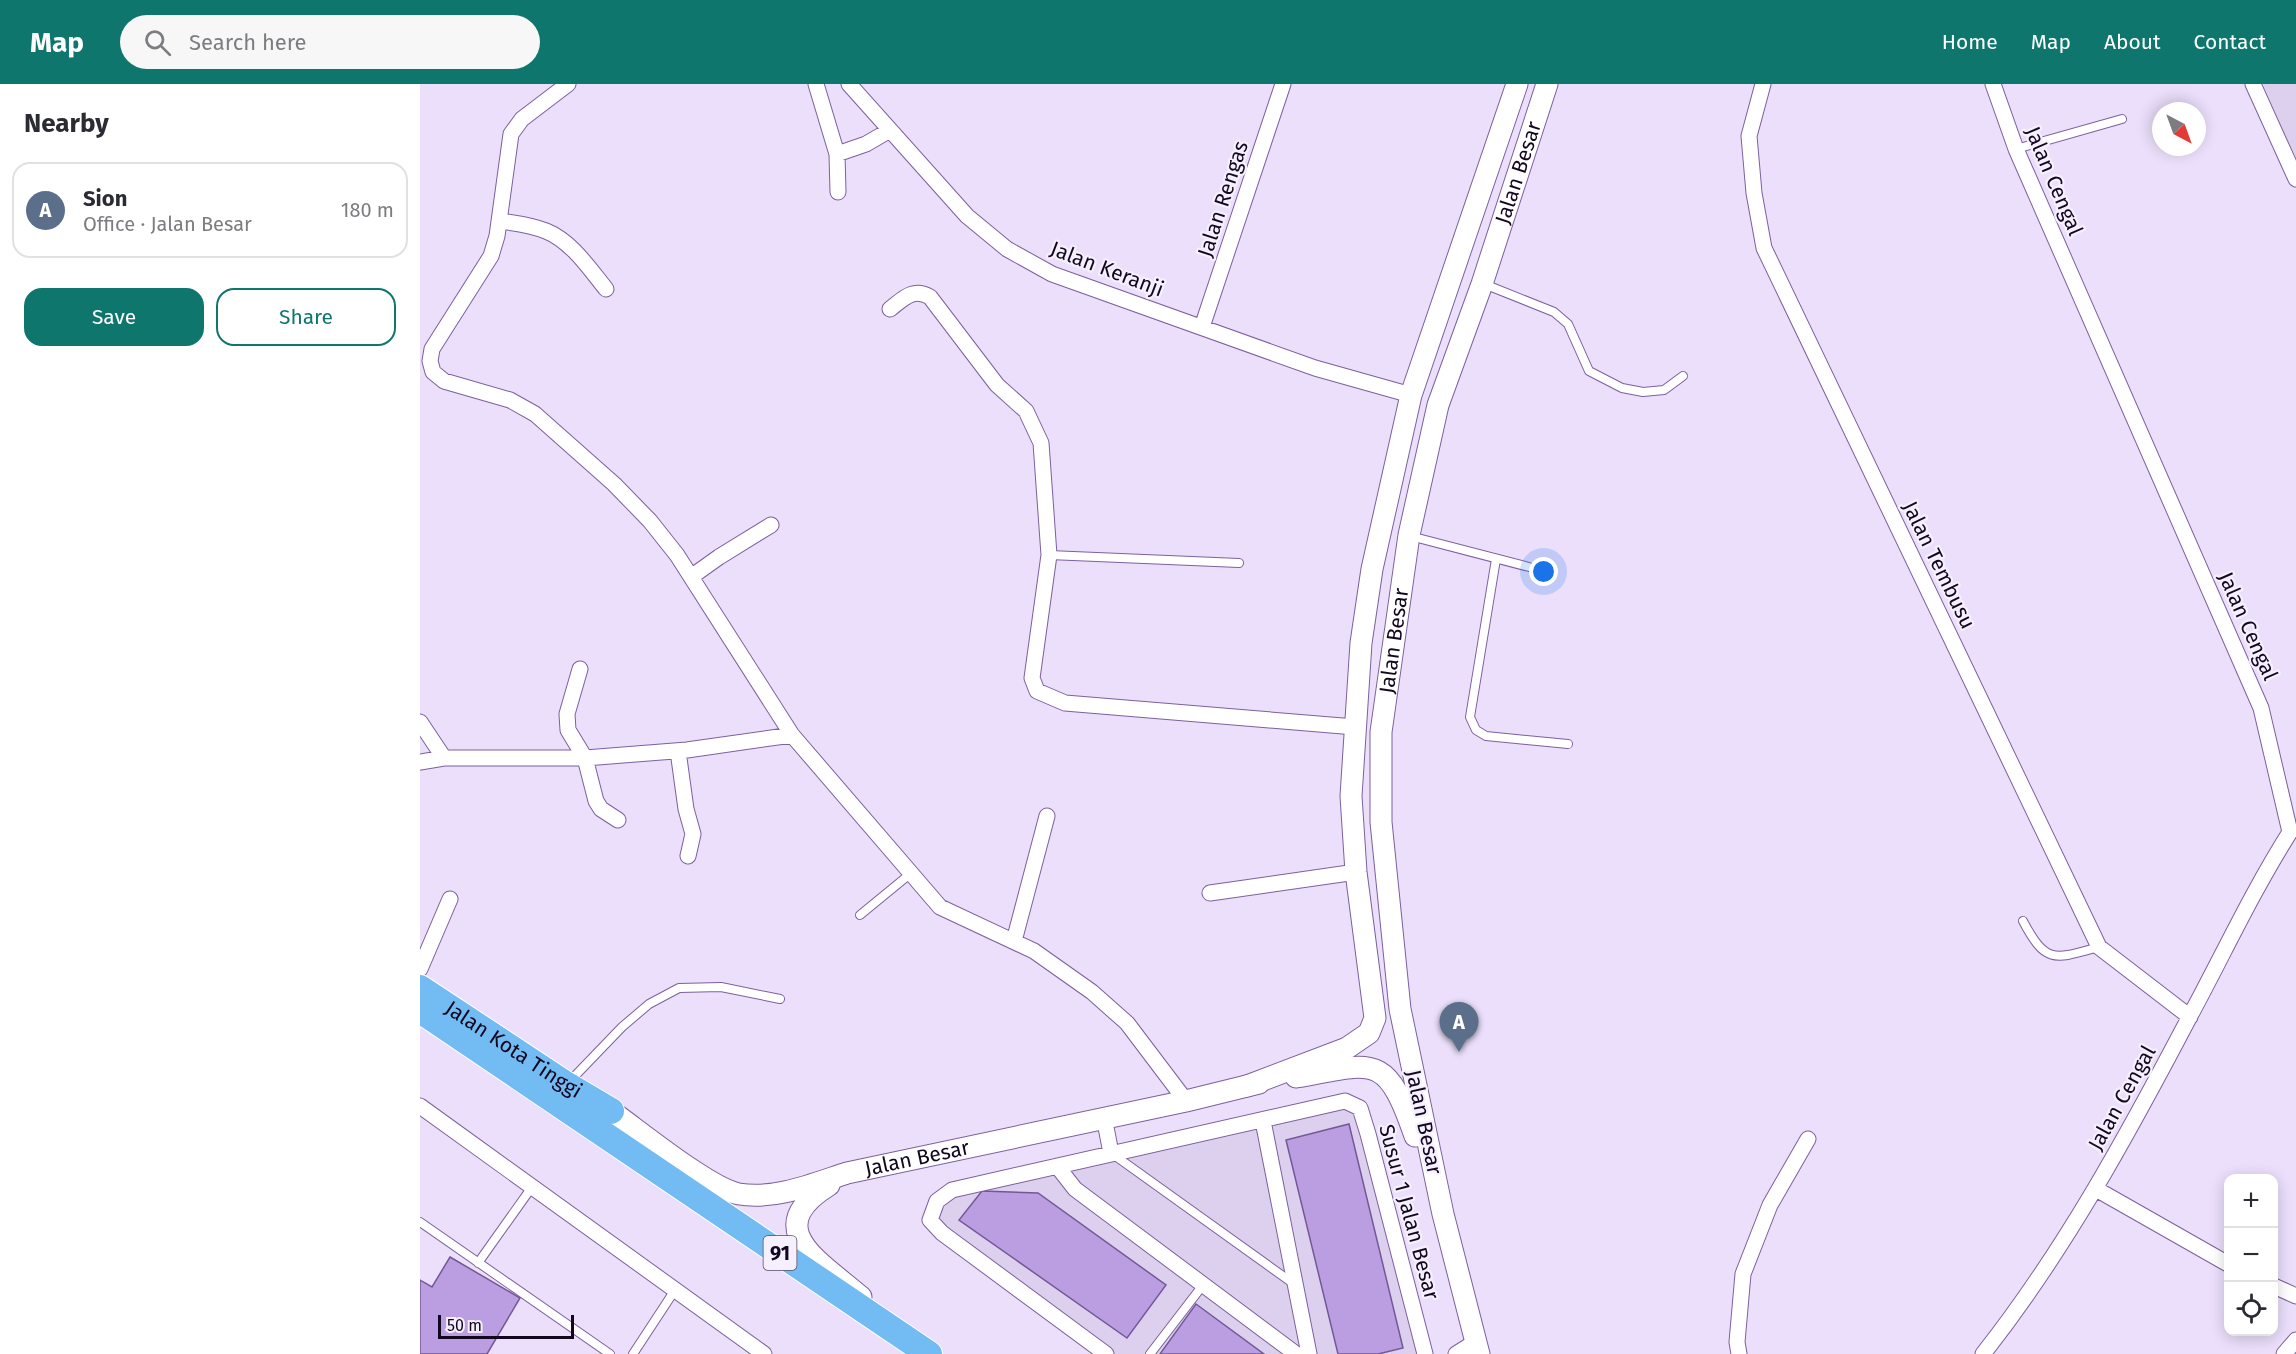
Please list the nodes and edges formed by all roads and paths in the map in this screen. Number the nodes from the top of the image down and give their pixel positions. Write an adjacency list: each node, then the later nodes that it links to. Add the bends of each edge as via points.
1 (568, 84): 16 (street, via 522,119 511,134)
2 (816, 84): 13 (street)
3 (849, 84): 11 (street, Jalan Keranji)
4 (1283, 84): 20 (street, Jalan Rengas)
5 (1517, 84): 23 (main road, Jalan Besar)
6 (1547, 84): 17 (main road, Jalan Besar)
7 (1763, 84): 51 (street, Jalan Tembusu, via 1749,135 1764,248)
8 (1994, 84): 12 (street, Jalan Cengal)
9 (2253, 84): 14 (street)
10 (2122, 119): 12 (lane)
11 (890, 130): 13 (street); 20 (street, Jalan Keranji, via 967,216 1007,249 1052,274)
12 (2016, 149): 42 (street, Jalan Cengal, via 2262,708)
13 (837, 154): 15 (street)
14 (2296, 179)
15 (838, 192)
16 (500, 221): 18 (street, via 548,232 585,262); 21 (street, via 491,256)
17 (1482, 284): 22 (lane, via 1554,312 1568,324 1589,370 1622,388 1664,390); 25 (main road, Jalan Besar, via 1438,405)
18 (606, 289)
19 (890, 309): 26 (street, via 914,292 930,297 997,385 1026,411 1041,443)
20 (1202, 327): 23 (street, Jalan Keranji, via 1315,368)
21 (426, 353): 30 (street, via 433,372 444,381 510,400 535,414 650,520)
22 (1683, 376)
23 (1412, 395): 33 (main road, Jalan Besar, via 1372,569 1361,643)
24 (771, 525): 30 (street)
25 (1408, 535): 27 (lane); 70 (main road, Jalan Besar, via 1380,732 1381,822 1400,1009)
26 (1049, 555): 28 (lane); 33 (street, via 1032,678 1037,691 1065,703)
27 (1496, 559): 29 (lane); 35 (lane, via 1470,717 1476,730 1486,736)
28 (1239, 563)
29 (1528, 567)
30 (691, 577): 34 (street)
31 (580, 669): 38 (street, via 567,714 568,730)
32 (420, 722): 37 (street)
33 (1355, 728): 44 (main road, Jalan Besar, via 1352,796)
34 (792, 735): 36 (street); 45 (street)
35 (1568, 744)
36 (678, 751): 38 (street); 43 (street, via 693,834)
37 (444, 758): 38 (street); 39 (street)
38 (585, 758): 41 (street, via 596,801)
39 (420, 762)
40 (1047, 816): 50 (street)
41 (618, 820)
42 (2293, 832): 56 (street, Jalan Cengal, via 2263,874)
43 (688, 856)
44 (1356, 872): 46 (street); 58 (main road, Jalan Besar, via 1374,996 1375,1018 1369,1033 1347,1047)
45 (910, 874): 48 (lane); 50 (street, via 940,907)
46 (1210, 893)
47 (450, 899): 52 (street)
48 (860, 915)
49 (2023, 921): 51 (lane, via 2035,943 2060,958)
50 (1014, 941): 59 (street, via 1092,992 1127,1023)
51 (2099, 947): 56 (street, Jalan Tembusu)
52 (420, 969)
53 (420, 987): 57 (highway, Jalan Kota Tinggi)
54 (780, 999): 57 (lane, via 721,987 679,988 650,1004 622,1028)
55 (420, 1010): 81 (highway, 91)
56 (2190, 1017): 69 (street, Jalan Cengal)
57 (567, 1085): 61 (highway, Jalan Kota Tinggi)
58 (1246, 1086): 59 (main road, Jalan Besar); 70 (main road, Jalan Besar, via 1358,1066 1381,1072 1402,1098)
59 (1186, 1101): 62 (main road, Jalan Besar)
60 (420, 1106): 68 (street)
61 (611, 1111): 67 (main road, Jalan Besar, via 707,1179 737,1194 796,1190)
62 (1104, 1117): 65 (street); 67 (main road, Jalan Besar)
63 (1263, 1121): 65 (street); 75 (street); 89 (street, Susur 1 Jalan Besar, via 1345,1101 1360,1108)
64 (1808, 1139): 91 (street, via 1770,1205 1743,1274)
65 (1111, 1153): 66 (street); 75 (lane)
66 (1058, 1166): 74 (street, via 1076,1189); 85 (street, via 952,1190 937,1202 930,1220 942,1233)
67 (847, 1173): 81 (main road, via 810,1196 796,1221 797,1233 813,1255)
68 (532, 1187): 73 (lane); 77 (street)
69 (2096, 1189): 72 (street); 92 (street, Jalan Cengal)
70 (1443, 1214): 80 (main road, Jalan Besar)
71 (420, 1222): 73 (lane)
72 (2224, 1261)
73 (478, 1263): 82 (lane)
74 (1203, 1285): 86 (lane); 87 (street)
75 (1295, 1285): 88 (street)
76 (2278, 1288): 78 (street)
77 (675, 1290): 83 (lane); 84 (street)
78 (2296, 1296)
79 (2296, 1340): 93 (street)
80 (1477, 1348): 90 (street)
81 (924, 1350)
82 (610, 1354)
83 (633, 1354)
84 (764, 1354)
85 (1106, 1354)
86 (1150, 1354)
87 (1296, 1354)
88 (1309, 1354)
89 (1425, 1354)
90 (1456, 1354)
91 (1739, 1354)
92 (1983, 1354)
93 (2284, 1354)

